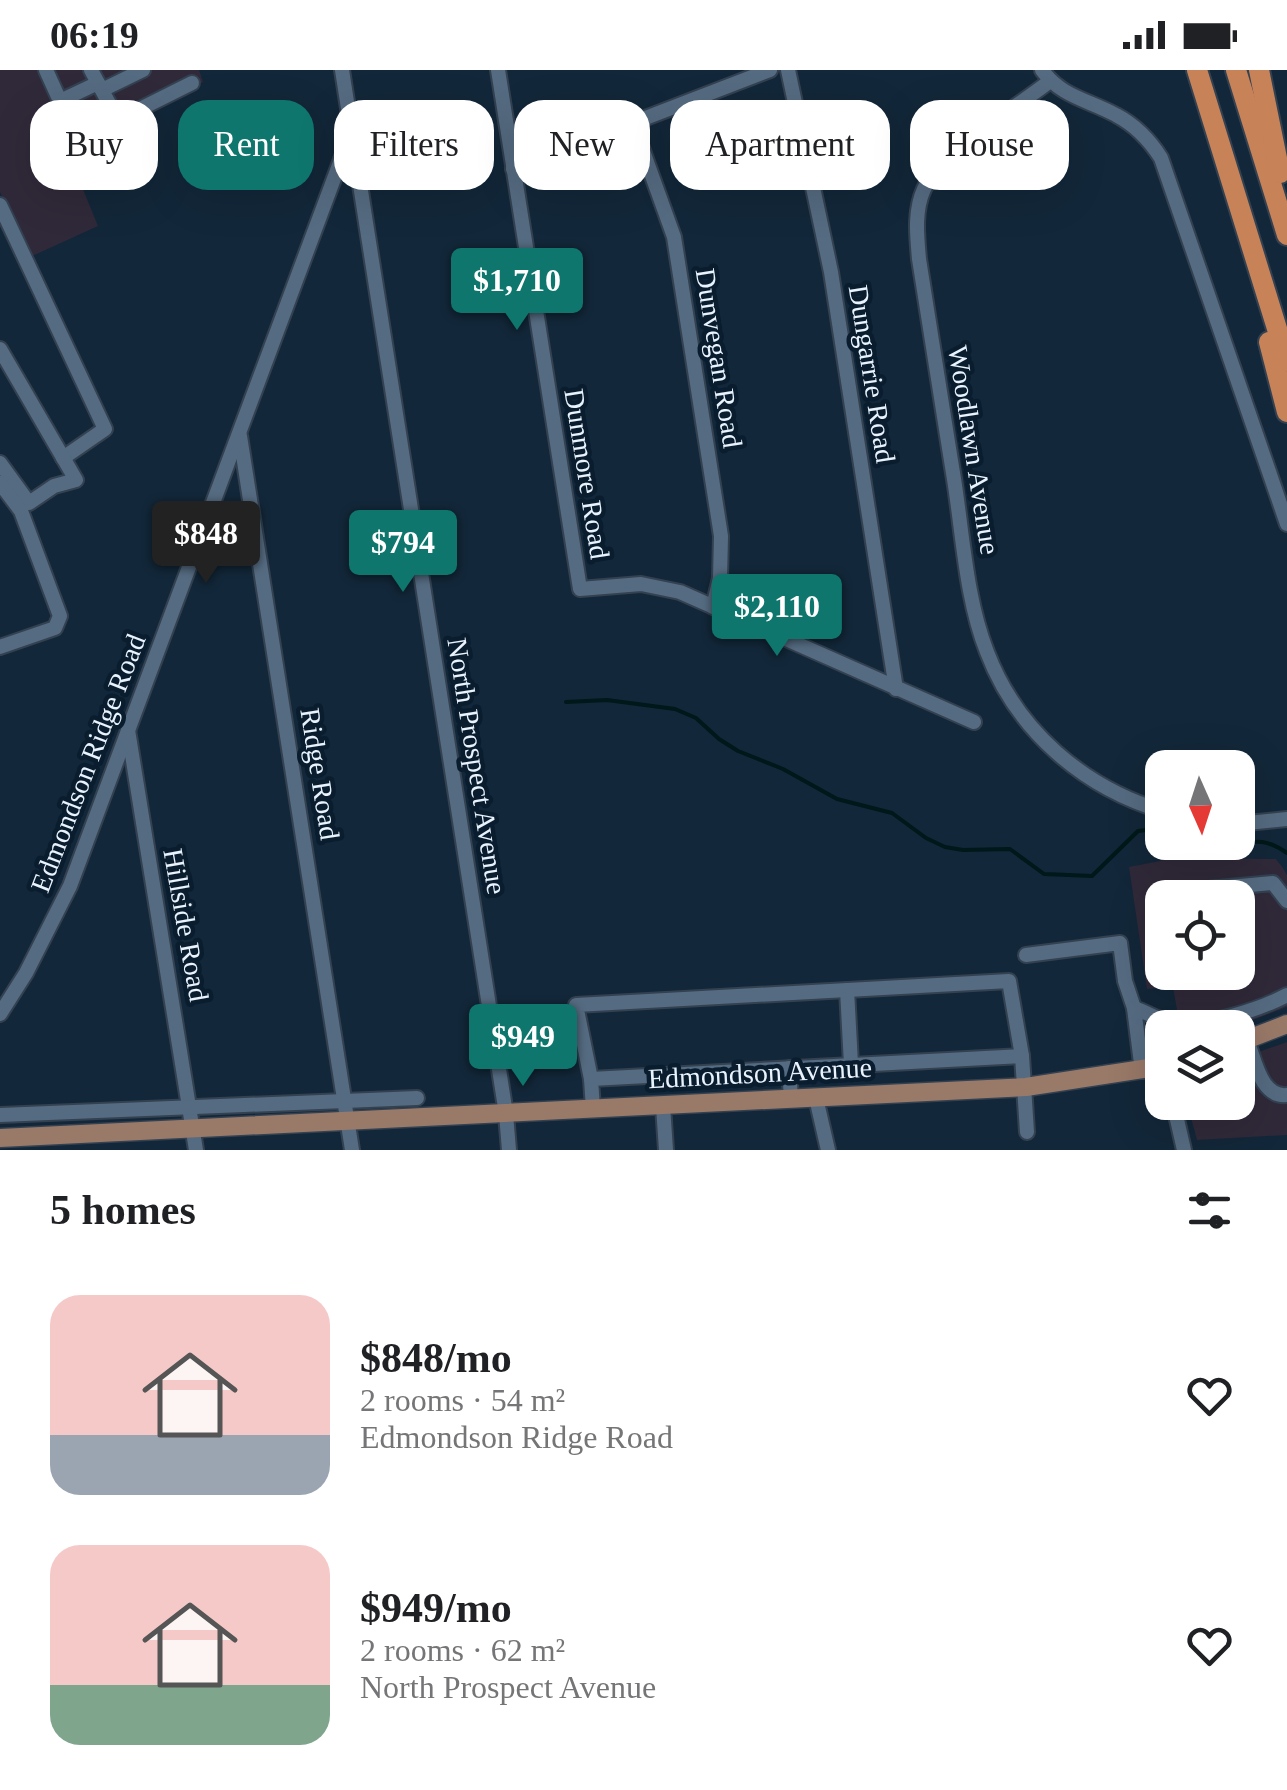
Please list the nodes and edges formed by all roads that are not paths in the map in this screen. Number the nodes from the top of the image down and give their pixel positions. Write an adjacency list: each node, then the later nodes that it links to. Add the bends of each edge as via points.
1 (46, 70): 11 (street, via 60,101)
2 (143, 70): 11 (street)
3 (342, 70): 14 (street, North Prospect Avenue)
4 (498, 70): 17 (street, Dunmore Road)
5 (770, 70): 15 (street)
6 (788, 70): 34 (street, Dungarrie Road, via 822,221)
7 (1196, 70): 22 (highway)
8 (1236, 70): 23 (highway)
9 (1259, 70): 21 (highway)
10 (1046, 76): 31 (street, via 1063,92 1133,125 1162,158); 37 (street, Woodlawn Avenue, via 932,176 918,212 922,278 986,651 1018,710 1059,756)
11 (97, 81)
12 (192, 83): 13 (street)
13 (158, 100)
14 (348, 100)
15 (650, 116)
16 (650, 167): 32 (street, Dunvegan Road, via 680,268 721,536)
17 (513, 169): 32 (street, Dunmore Road, via 580,589 641,584)
18 (334, 181): 27 (street, Edmondson Ridge Road)
19 (362, 190): 65 (street, North Prospect Avenue)
20 (0, 205): 28 (street, via 105,429)
21 (1287, 209)
22 (1242, 218): 25 (highway); 26 (highway)
23 (1287, 235)
24 (0, 348): 28 (street)
25 (1287, 361)
26 (1287, 412)
27 (240, 435): 36 (street, Edmondson Ridge Road); 61 (street, Ridge Road)
28 (63, 458): 29 (street, via 76,480 29,503)
29 (0, 464)
30 (0, 483): 33 (street, via 21,511 60,620 55,628)
31 (1287, 524)
32 (713, 607): 34 (street)
33 (0, 647)
34 (896, 688): 35 (street)
35 (974, 722)
36 (128, 730): 46 (street, Edmondson Ridge Road, via 70,886); 63 (street, Hillside Road)
37 (1145, 805)
38 (1287, 818): 39 (street)
39 (1255, 822)
40 (1255, 885): 41 (street, via 1272,883)
41 (1287, 901)
42 (1026, 956): 45 (street, via 1120,944)
43 (847, 990): 49 (street, via 1009,981); 50 (street); 55 (street, via 576,1005)
44 (1287, 995): 45 (street, via 1268,1006 1189,1024)
45 (1134, 1008): 54 (street)
46 (0, 1014)
47 (1287, 1024): 48 (main road)
48 (1255, 1037)
49 (1022, 1056): 50 (street); 56 (street)
50 (851, 1064): 52 (street)
51 (1255, 1067): 57 (street, via 1267,1090)
52 (789, 1068): 55 (street); 60 (street)
53 (1145, 1069): 54 (main road, Edmondson Avenue)
54 (1142, 1070): 56 (main road, Edmondson Avenue)
55 (591, 1079): 64 (street)
56 (1026, 1087): 59 (main road, Edmondson Avenue); 70 (street)
57 (1287, 1095)
58 (417, 1098): 61 (street)
59 (816, 1098): 60 (main road, Edmondson Avenue); 76 (street)
60 (791, 1099): 62 (main road, Edmondson Avenue)
61 (346, 1100): 63 (street); 68 (street, Ridge Road)
62 (663, 1106): 64 (main road, Edmondson Avenue); 75 (street)
63 (191, 1107): 66 (street); 69 (street, Hillside Road)
64 (592, 1109): 65 (main road, Edmondson Avenue)
65 (506, 1114): 68 (main road, Edmondson Avenue); 74 (street, North Prospect Avenue)
66 (0, 1115)
67 (1177, 1120): 77 (street)
68 (350, 1121): 69 (main road, Edmondson Avenue); 73 (street, Ridge Road)
69 (195, 1129): 71 (main road, Edmondson Avenue); 72 (street, Hillside Road)
70 (1027, 1132)
71 (0, 1138)
72 (196, 1150)
73 (352, 1150)
74 (509, 1150)
75 (666, 1150)
76 (828, 1150)
77 (1184, 1150)

